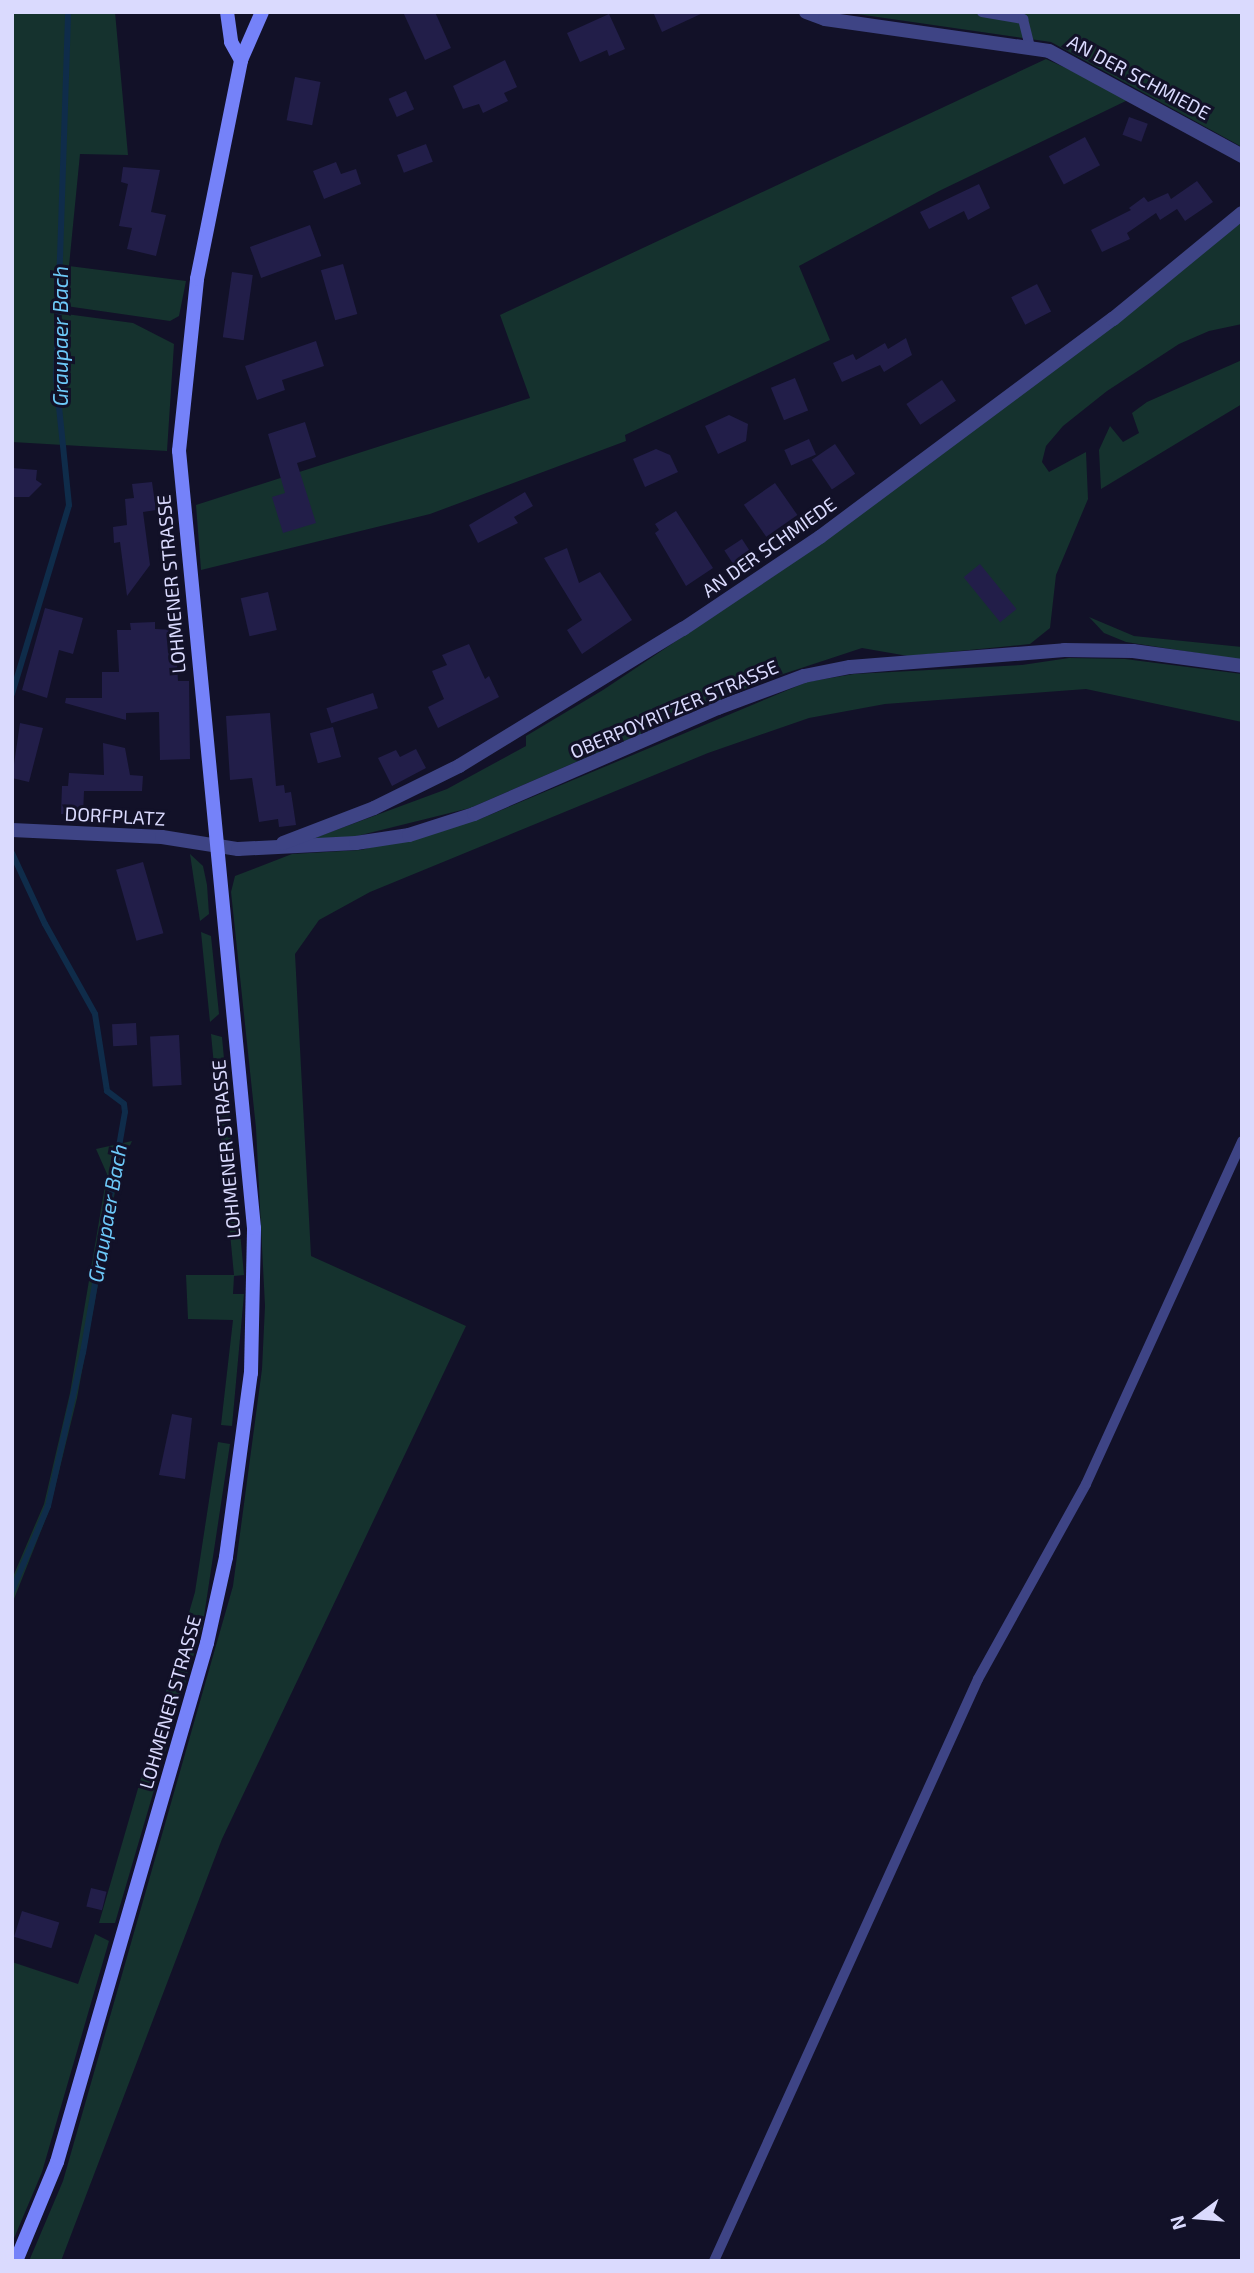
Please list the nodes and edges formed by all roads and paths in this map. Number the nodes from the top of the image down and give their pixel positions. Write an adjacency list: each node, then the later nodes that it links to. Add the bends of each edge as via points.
1 (227, 12): 7 (main road, via 231,42)
2 (262, 12): 7 (main road, LOHMENER STRASSE)
3 (806, 12): 5 (street, AN DER SCHMIEDE)
4 (982, 12): 6 (lane, via 1023,19)
5 (840, 16): 6 (street, AN DER SCHMIEDE)
6 (1030, 48): 8 (street, AN DER SCHMIEDE, via 1049,51)
7 (241, 60): 12 (main road, LOHMENER STRASSE, via 197,279 179,451)
8 (1242, 156)
9 (1242, 213): 13 (street, AN DER SCHMIEDE, via 1113,319 820,537 682,629 460,766 374,808)
10 (1242, 666): 13 (street, OBERPOYRITZER STRASSE, via 1133,651 1064,650 850,667 804,676 718,708 474,814 409,835 356,844)
11 (13, 830): 12 (street, DORFPLATZ, via 162,837)
12 (214, 845): 13 (street, OBERPOYRITZER STRASSE, via 238,849); 15 (main road, LOHMENER STRASSE, via 254,1228 256,1304 228,1544 207,1643 57,2162)
13 (275, 846)
14 (1242, 1140): 16 (lane, via 1086,1484 978,1679)
15 (16, 2261)
16 (714, 2261)

